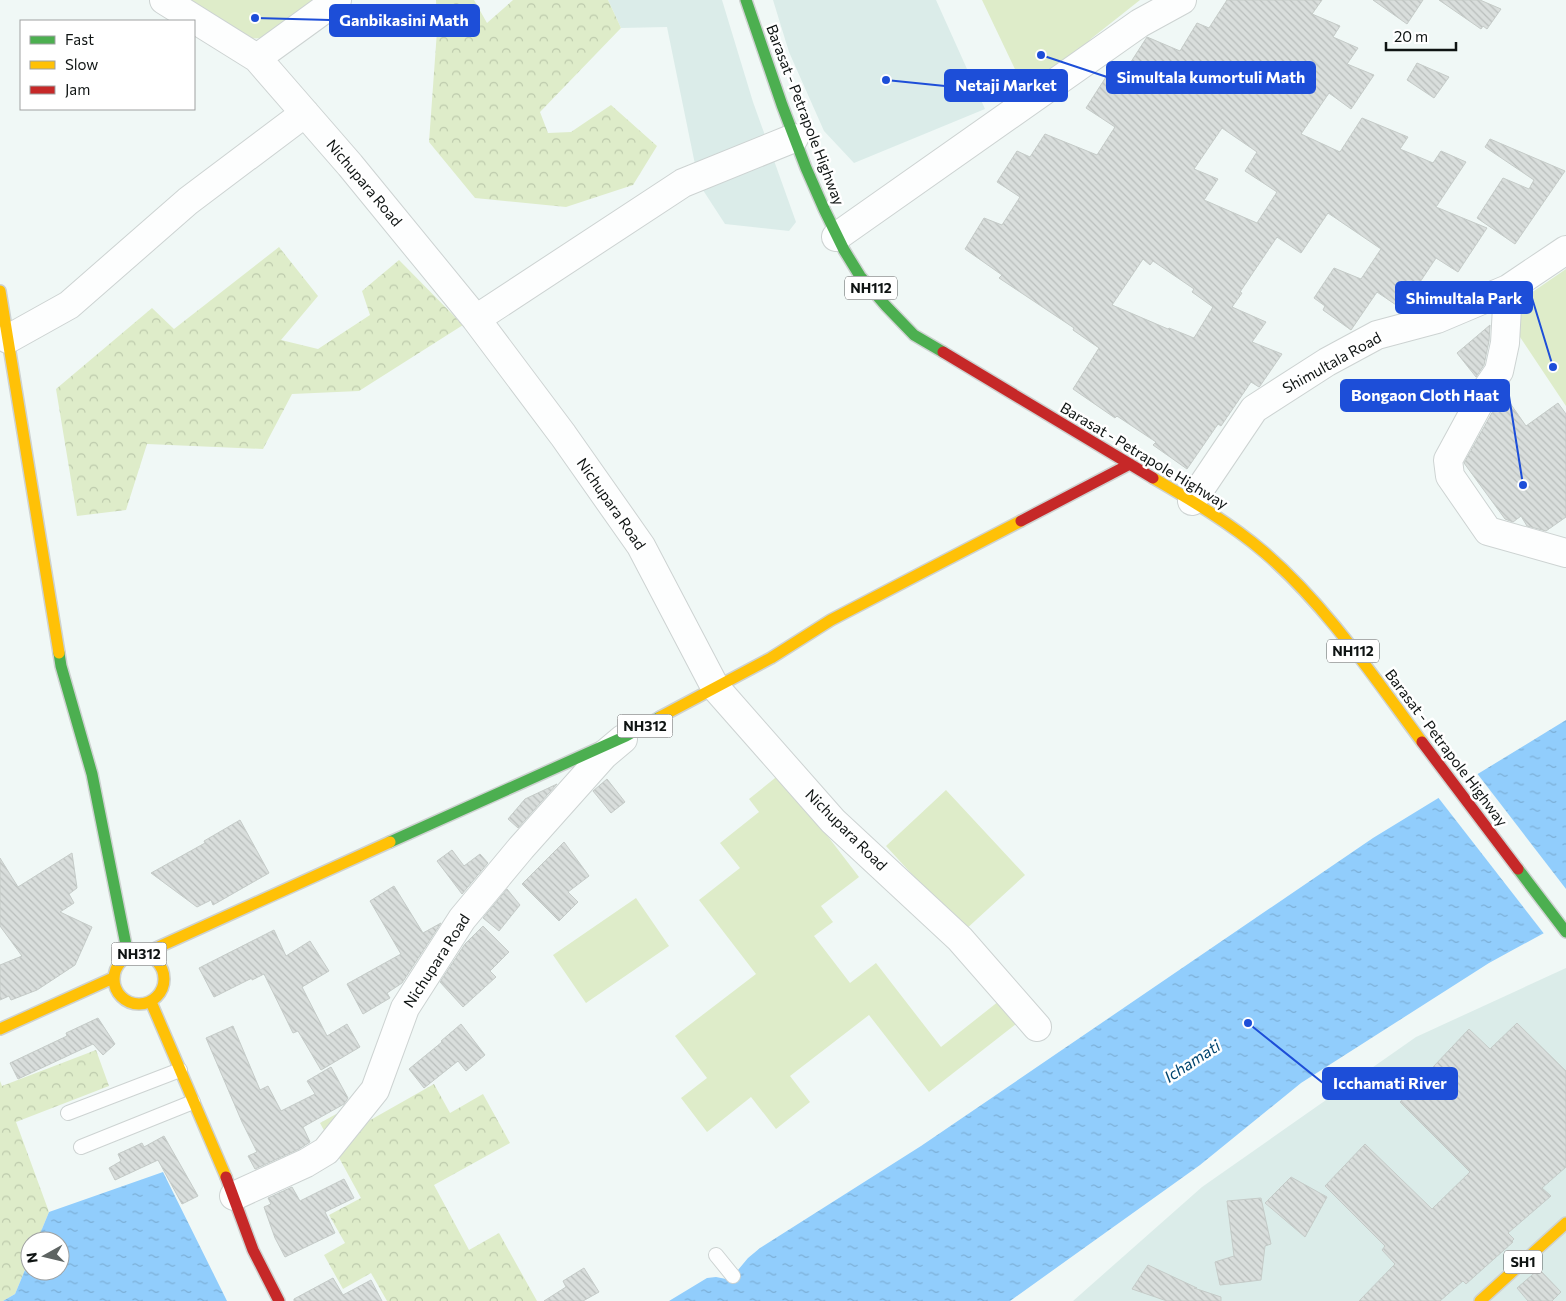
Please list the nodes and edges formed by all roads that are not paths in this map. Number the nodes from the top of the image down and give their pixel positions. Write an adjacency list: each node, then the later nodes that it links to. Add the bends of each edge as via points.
1 (164, 0): 5 (street, Nichupara Road)
2 (337, 0): 5 (street)
3 (746, 0): 7 (main road, Barasat - Petrapole Highway / NH112)
4 (1182, 0): 8 (street, via 1140,23)
5 (257, 58): 6 (street, Nichupara Road)
6 (305, 113): 11 (street, via 188,201 68,305); 12 (street, Nichupara Road)
7 (794, 138): 8 (main road, Barasat - Petrapole Highway / NH112); 12 (street, via 683,183)
8 (836, 237): 13 (main road, Barasat - Petrapole Highway / NH112, via 861,277 914,335)
9 (1566, 250): 10 (street, Shimultala Road)
10 (1508, 289): 14 (street, Shimultala Road, via 1437,318 1377,335 1327,362 1254,409); 15 (street, via 1505,344 1499,371 1448,460 1450,476 1488,531)
11 (3, 315): 20 (main road, via 61,666 92,774)
12 (476, 319): 16 (street, Nichupara Road, via 641,546)
13 (1130, 464): 14 (main road, Barasat - Petrapole Highway / NH112); 16 (main road, NH312, via 831,620 771,658)
14 (1192, 501): 18 (main road, Barasat - Petrapole Highway / NH112, via 1264,552 1312,600)
15 (1566, 553)
16 (715, 687): 17 (main road, NH312); 23 (street, Nichupara Road, via 833,821 960,939)
17 (626, 736): 19 (main road, NH312); 29 (street, Nichupara Road, via 604,756 462,919 405,1008 375,1090 326,1151)
18 (1566, 932)
19 (143, 954): 20 (main road, NH312); 22 (main road, NH312, via 153,957 164,975 164,986)
20 (128, 955): 21 (main road, NH312, via 117,964)
21 (113, 978): 22 (main road, NH312, via 116,992 125,1002 138,1005); 24 (main road, NH312)
22 (152, 1002): 25 (main road)
23 (1037, 1027)
24 (0, 1029)
25 (180, 1070): 26 (main road); 27 (lane)
26 (193, 1102): 28 (lane); 29 (main road)
27 (68, 1113)
28 (81, 1147)
29 (234, 1196): 33 (main road, via 253,1250)
30 (1566, 1222): 34 (main road, SH1)
31 (716, 1255): 32 (lane)
32 (734, 1276)
33 (279, 1301)
34 (1480, 1301)

